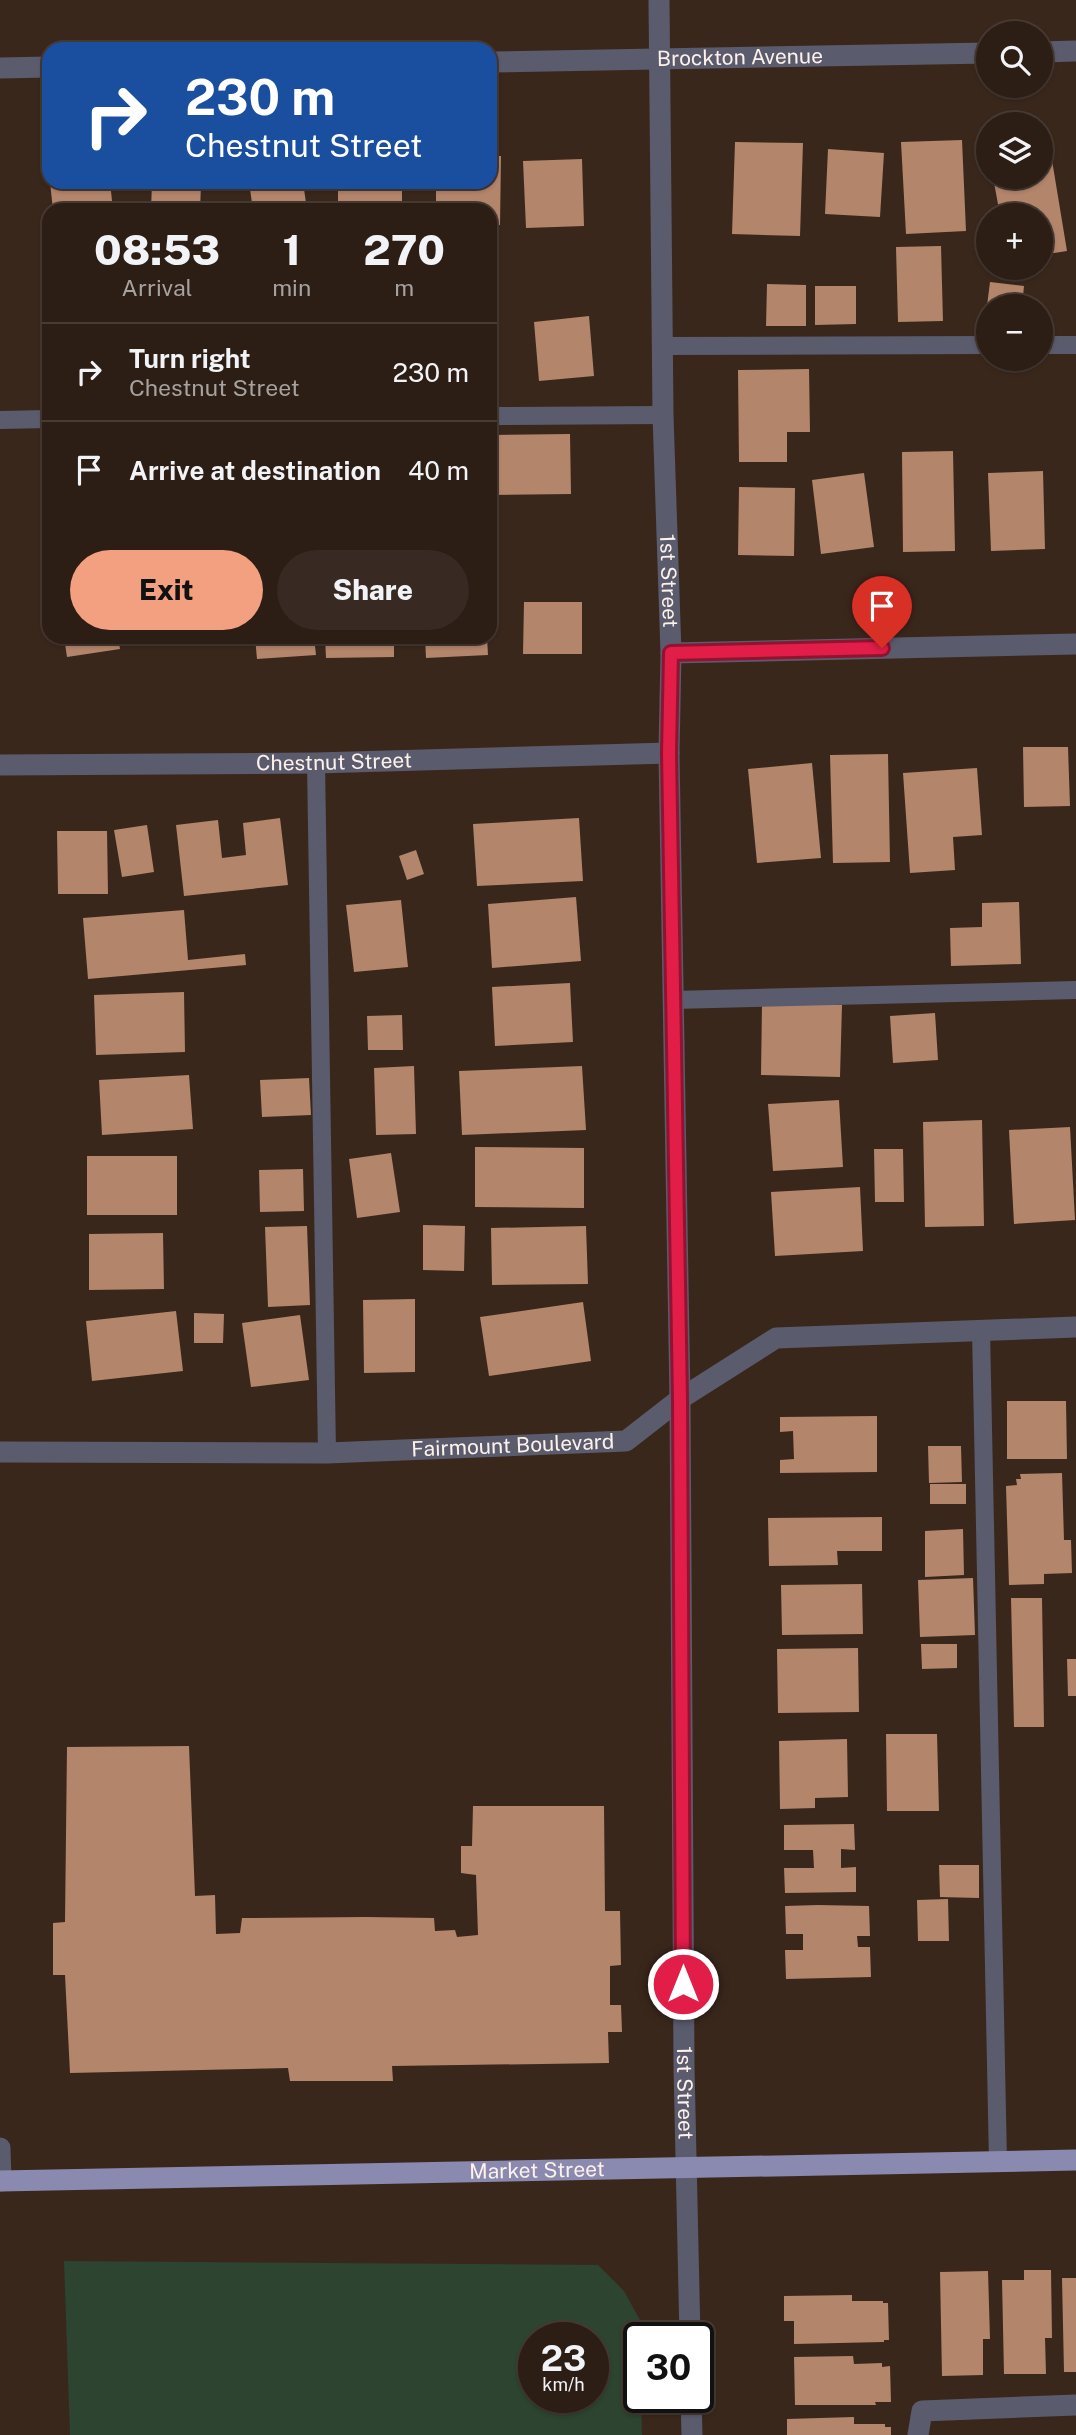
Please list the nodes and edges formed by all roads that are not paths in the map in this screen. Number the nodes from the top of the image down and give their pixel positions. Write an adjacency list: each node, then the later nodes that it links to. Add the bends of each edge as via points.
1 (659, 0): 5 (street, 1st Street)
2 (1076, 51): 3 (street)
3 (1053, 52)
4 (976, 53): 5 (street, Brockton Avenue)
5 (661, 60): 6 (street, Brockton Avenue); 12 (street, 1st Street)
6 (497, 62)
7 (42, 67): 8 (street)
8 (0, 68)
9 (976, 345): 12 (lane)
10 (1053, 345): 11 (lane)
11 (1076, 345)
12 (662, 346): 13 (street, 1st Street)
13 (663, 415): 14 (lane); 18 (street, 1st Street)
14 (497, 416)
15 (42, 419): 16 (lane)
16 (0, 420)
17 (1076, 643): 18 (street)
18 (671, 653): 19 (street, 1st Street)
19 (669, 753): 20 (street, Chestnut Street); 23 (street, 1st Street)
20 (316, 763): 21 (street, Chestnut Street); 28 (lane)
21 (0, 765)
22 (1076, 990): 23 (lane)
23 (673, 1000): 26 (street, 1st Street)
24 (1076, 1327): 25 (street, Fairmount Boulevard)
25 (981, 1330): 26 (street, Fairmount Boulevard, via 776,1338); 31 (lane)
26 (680, 1399): 28 (street, Fairmount Boulevard, via 626,1441); 32 (street, 1st Street)
27 (0, 1452): 28 (street, Fairmount Boulevard)
28 (327, 1453)
29 (0, 2148): 33 (street)
30 (1076, 2160): 31 (main road, Market Street)
31 (998, 2162): 32 (main road, Market Street)
32 (685, 2168): 33 (main road, Market Street); 34 (street, 1st Street)
33 (0, 2181)
34 (690, 2322)
35 (1076, 2405): 38 (street, via 922,2412)
36 (691, 2413): 37 (street)
37 (692, 2435)
38 (918, 2435)

